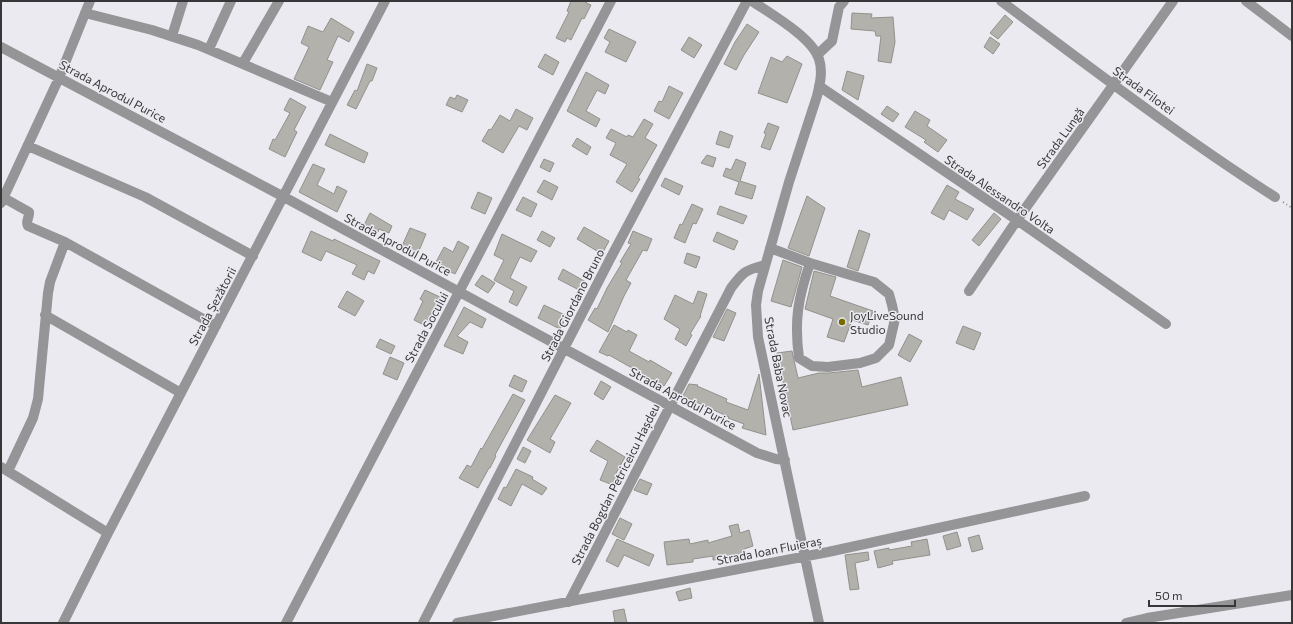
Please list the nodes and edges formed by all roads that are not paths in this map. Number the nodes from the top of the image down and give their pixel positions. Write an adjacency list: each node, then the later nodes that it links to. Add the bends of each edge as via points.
1 (90, 1): 13 (street)
2 (184, 1): 14 (street)
3 (231, 1): 17 (street)
4 (279, 1): 19 (street)
5 (385, 1): 23 (street, Strada Șezătorii)
6 (611, 1): 35 (street, Strada Socului)
7 (748, 1): 39 (street, Strada Giordano Bruno)
8 (752, 1): 18 (street, via 804,37)
9 (844, 1): 18 (street, via 839,7 832,41)
10 (1001, 1): 21 (street, Strada Filotei)
11 (1173, 1): 21 (street, Strada Lungă)
12 (1246, 1): 15 (street)
13 (85, 13): 14 (street); 20 (street)
14 (172, 36): 17 (street)
15 (1292, 36)
16 (1, 47): 20 (street, Strada Aprodul Purice)
17 (209, 49): 19 (street)
18 (817, 54): 22 (street, Strada Baba Novac, via 821,73)
19 (242, 63): 23 (street)
20 (59, 78): 24 (street); 25 (street, Strada Aprodul Purice)
21 (1114, 85): 26 (street, Strada Filotei); 28 (street, Strada Lungă)
22 (820, 86): 28 (street, Strada Alessandro Volta); 30 (street, Strada Baba Novac)
23 (332, 102): 25 (street, Strada Șezătorii)
24 (28, 146): 27 (street); 31 (street, via 145,197)
25 (284, 197): 31 (street, Strada Șezătorii); 35 (street, Strada Aprodul Purice)
26 (1275, 197)
27 (2, 201): 29 (street, via 28,210 28,226)
28 (1017, 220): 34 (street, Strada Lungă); 37 (street, Strada Alessandro Volta)
29 (64, 242): 36 (street, via 50,282); 38 (street)
30 (770, 248): 32 (street); 33 (street, Strada Baba Novac)
31 (252, 256): 38 (street, Strada Șezătorii)
32 (810, 263): 32 (street, via 798,310 796,335 800,358 812,366 828,367 876,358 888,345 895,319 889,294 874,282)
33 (765, 265): 41 (street, Strada Bogdan Petriceicu Hașdeu, via 746,271 731,288); 42 (street, Strada Baba Novac, via 756,305 756,321)
34 (969, 291)
35 (459, 292): 39 (street, Strada Aprodul Purice); 50 (street, Strada Socului)
36 (45, 315): 40 (street); 43 (street, via 38,399 33,418)
37 (1166, 324)
38 (216, 326): 40 (street, Strada Șezătorii)
39 (564, 349): 41 (street, Strada Aprodul Purice); 51 (street, Strada Giordano Bruno)
40 (181, 393): 45 (street, Strada Șezătorii)
41 (670, 406): 42 (street, Strada Aprodul Purice, via 757,453); 48 (street, Strada Bogdan Petriceicu Hașdeu)
42 (785, 460): 46 (street, Strada Baba Novac)
43 (4, 469): 45 (street)
44 (1085, 496): 46 (street, Strada Ioan Fluieraș)
45 (108, 533): 49 (street, Strada Șezătorii)
46 (804, 556): 48 (street, Strada Ioan Fluieraș); 53 (street, Strada Baba Novac)
47 (1292, 595): 54 (street)
48 (569, 602): 52 (street, Strada Ioan Fluieraș)
49 (63, 623)
50 (286, 623)
51 (423, 623)
52 (457, 623)
53 (819, 623)
54 (1126, 623)

